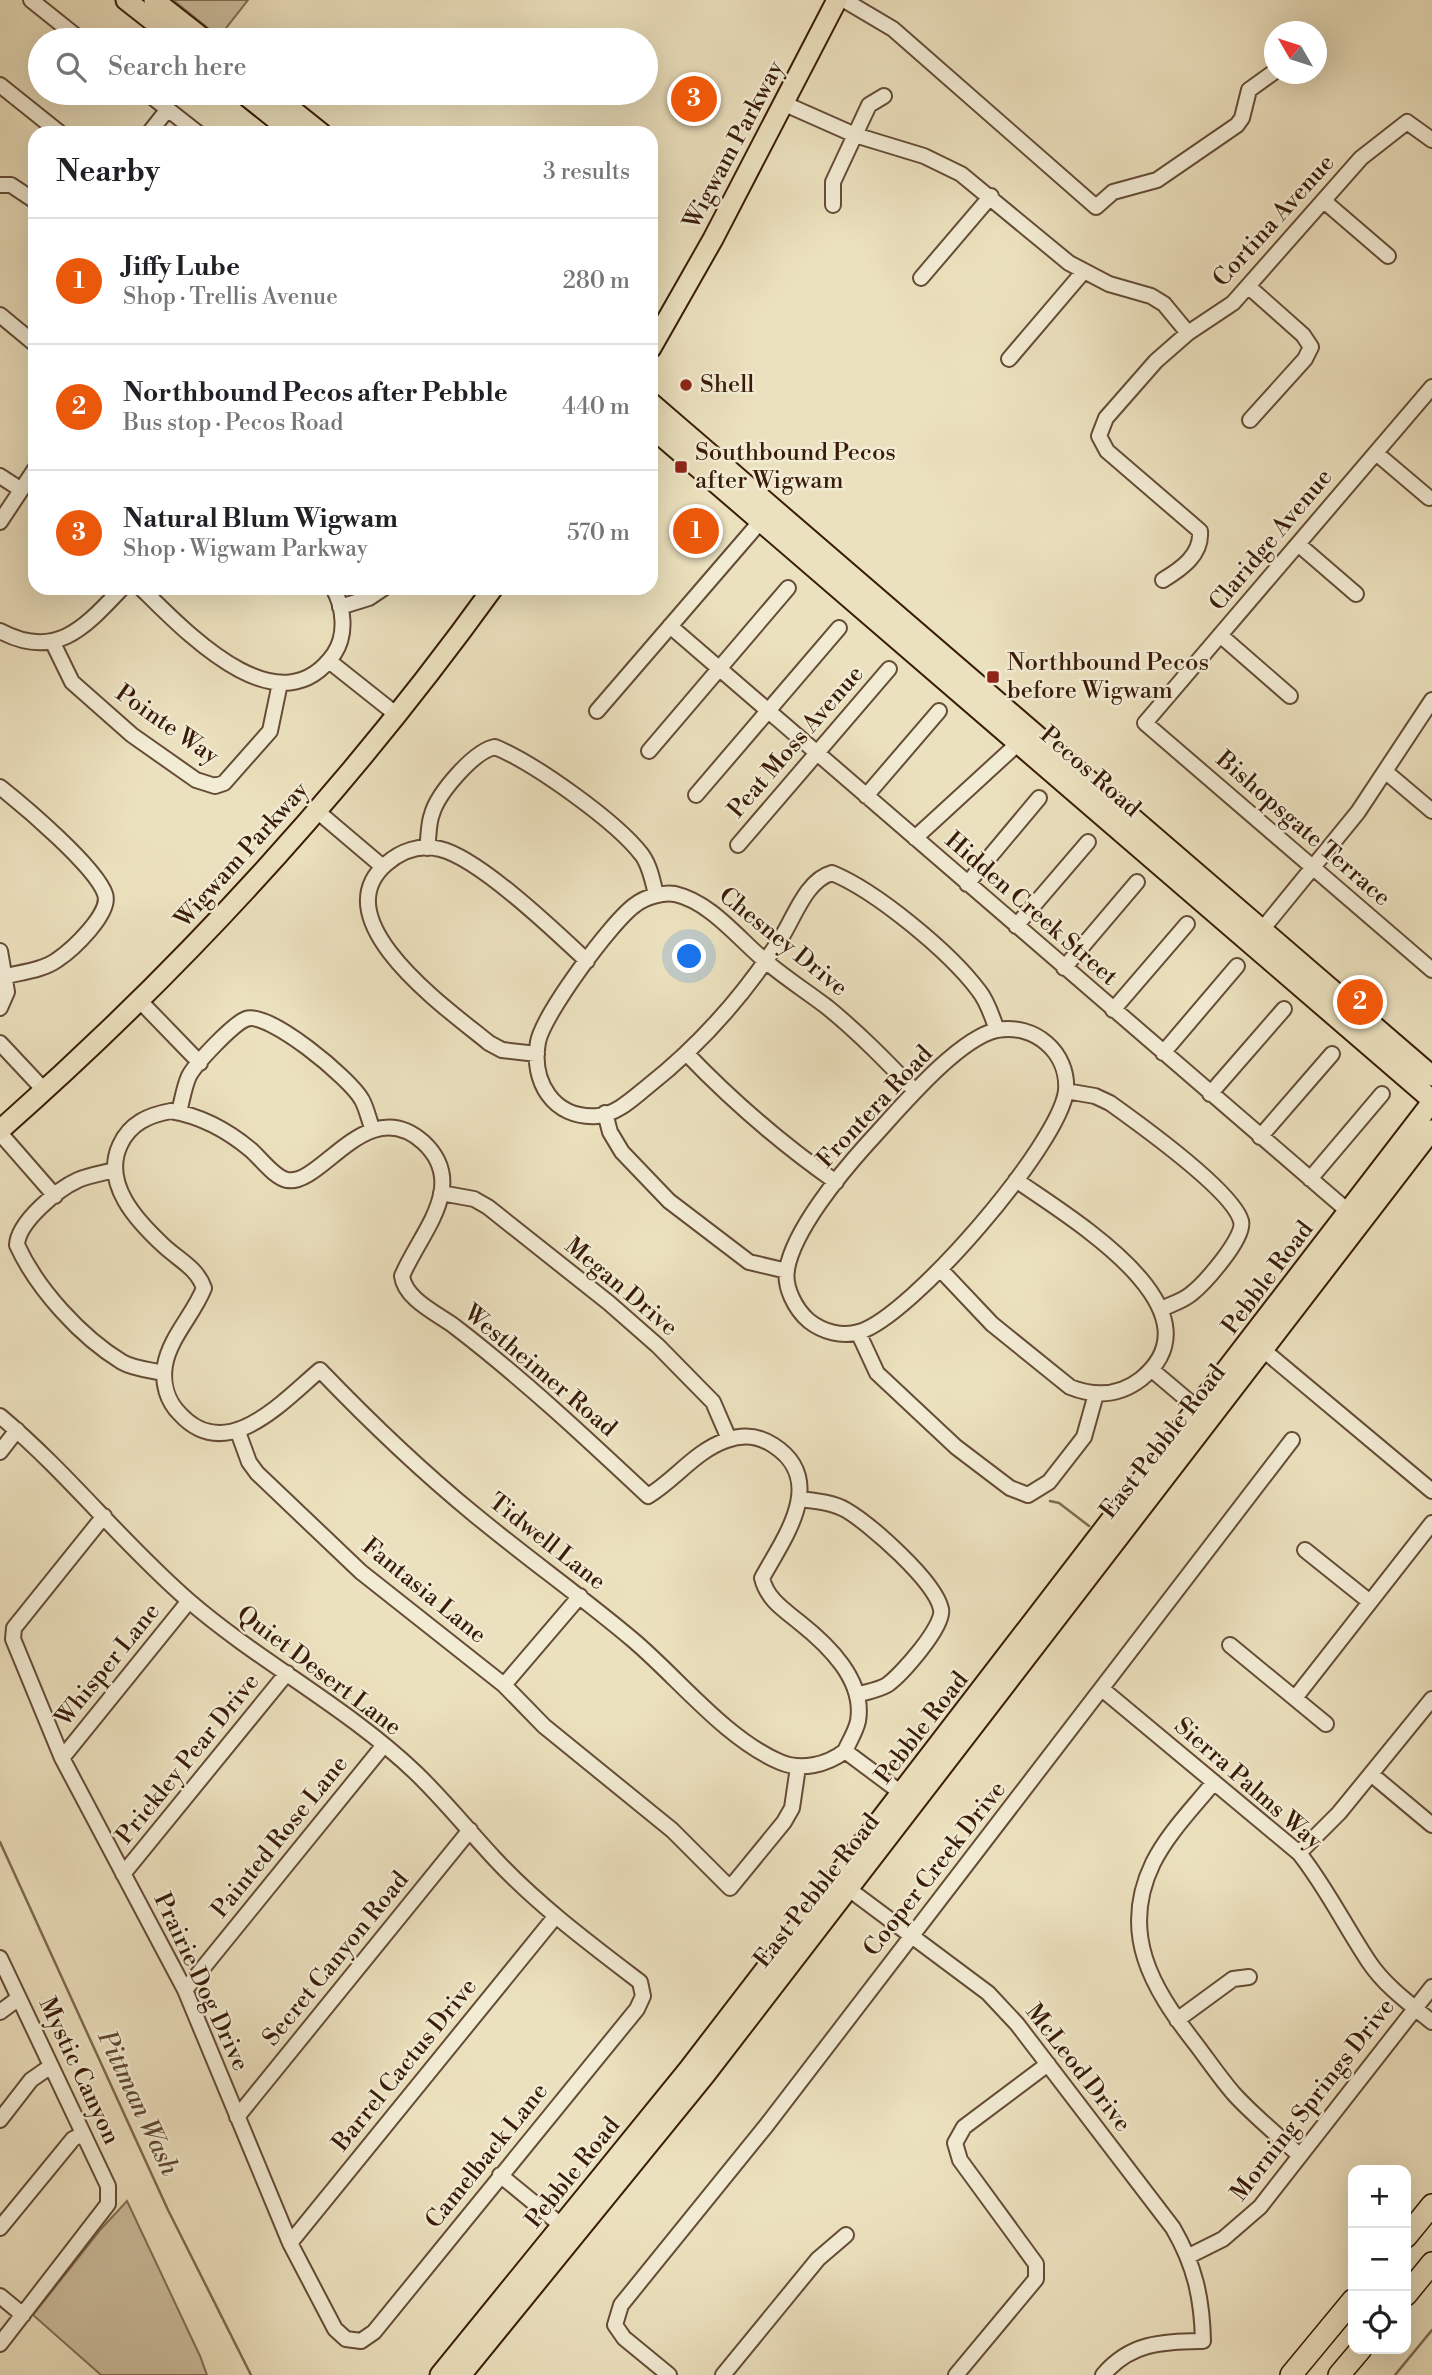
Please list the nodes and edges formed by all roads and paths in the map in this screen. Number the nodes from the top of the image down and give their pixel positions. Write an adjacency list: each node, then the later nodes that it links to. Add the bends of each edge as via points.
1 (31, 0): 6 (street)
2 (126, 0): 7 (main road)
3 (154, 0): 8 (main road)
4 (837, 0): 12 (main road, Wigwam Parkway)
5 (844, 0): 9 (street, via 892,29 1096,207 1113,192 1157,180 1228,132 1242,118 1249,90)
6 (66, 28)
7 (162, 28)
8 (190, 28)
9 (1264, 80)
10 (0, 85): 17 (street)
11 (884, 96): 22 (street, via 869,105)
12 (785, 104): 22 (street); 35 (main road, Wigwam Parkway)
13 (163, 105): 16 (street)
14 (258, 105): 20 (main road)
15 (286, 105): 21 (main road)
16 (168, 109): 18 (street); 19 (street)
17 (51, 126)
18 (155, 126)
19 (189, 126)
20 (284, 126)
21 (312, 126)
22 (855, 135): 25 (street, via 942,163); 28 (street, via 833,182)
23 (1432, 140): 27 (street, Cortina Avenue, via 1407,122 1361,159)
24 (0, 185): 26 (street, via 11,185)
25 (991, 195): 30 (street); 31 (street)
26 (28, 196)
27 (1324, 201): 29 (street); 32 (street, Cortina Avenue)
28 (833, 205)
29 (1388, 256)
30 (1084, 271): 34 (street, via 1151,296); 37 (street)
31 (922, 278)
32 (1249, 287): 34 (street, Cortina Avenue); 40 (street, via 1311,347)
33 (0, 315): 36 (street)
34 (1188, 332): 51 (street, Cortina Avenue, via 1156,360 1114,409 1099,436 1107,451 1200,531 1197,551 1181,570)
35 (658, 335)
36 (28, 338)
37 (1009, 359)
38 (1432, 387): 42 (street, Claridge Avenue)
39 (658, 410): 49 (main road, Pecos Road)
40 (1250, 419)
41 (658, 433): 48 (main road, Pecos Road)
42 (1376, 453): 46 (street); 50 (street, Claridge Avenue)
43 (0, 476): 45 (street)
44 (28, 478): 45 (street)
45 (20, 489): 47 (street)
46 (1429, 498)
47 (0, 522)
48 (760, 522): 49 (main road, Pecos Road); 60 (street)
49 (797, 542): 76 (main road, Pecos Road)
50 (1298, 544): 53 (street); 63 (street, Claridge Avenue)
51 (1163, 580)
52 (788, 588): 66 (street)
53 (1356, 594)
54 (114, 595): 64 (street, via 71,635)
55 (148, 595): 68 (street, via 181,626 251,677)
56 (336, 595): 59 (street)
57 (372, 595): 59 (street)
58 (488, 595): 74 (main road, Wigwam Parkway)
59 (340, 607): 65 (street, via 344,621 338,648)
60 (670, 626): 66 (street, Hidden Creek Street); 72 (street)
61 (839, 628): 71 (street)
62 (0, 631): 64 (street, via 19,641)
63 (1220, 635): 69 (street); 75 (street, Claridge Avenue)
64 (52, 642): 68 (street, Pointe Way, via 72,682 132,735 196,780 215,786 224,783 270,730)
65 (329, 661): 68 (street, via 294,683); 74 (street)
66 (719, 668): 71 (street, Hidden Creek Street); 77 (street)
67 (889, 669): 78 (street, Peat Moss Avenue)
68 (280, 683)
69 (1290, 696)
70 (1432, 700): 79 (street)
71 (767, 710): 78 (street, Hidden Creek Street); 81 (street)
72 (597, 711)
73 (939, 711): 82 (street)
74 (397, 715): 84 (main road, Wigwam Parkway)
75 (1145, 723): 91 (street, Bishopsgate Terrace)
76 (1024, 737): 86 (street); 97 (main road, Pecos Road)
77 (649, 751)
78 (817, 754): 82 (street, Hidden Creek Street); 88 (street, Peat Moss Avenue)
79 (1386, 772): 85 (street); 91 (street)
80 (0, 787): 104 (street, via 94,877 106,902 96,923 57,960)
81 (696, 795)
82 (866, 796): 86 (street, Hidden Creek Street)
83 (1039, 798): 93 (street)
84 (317, 811): 90 (street); 105 (main road, Wigwam Parkway)
85 (1432, 811)
86 (915, 838): 93 (street, Hidden Creek Street)
87 (1088, 842): 96 (street)
88 (737, 845)
89 (427, 848): 90 (street, via 397,855); 94 (street, via 437,803 482,749 495,747 552,779 632,845 648,866); 99 (street, via 454,855 491,879)
90 (383, 867): 114 (street, via 376,874 368,906 378,938 442,1004 489,1042 502,1050)
91 (1313, 868): 97 (street); 103 (street, Bishopsgate Terrace)
92 (1138, 882): 102 (street)
93 (967, 884): 96 (street, Hidden Creek Street)
94 (656, 895): 99 (street, via 635,905); 100 (street, Chesney Drive, via 672,893 696,900)
95 (1187, 924): 108 (street)
96 (1016, 926): 102 (street, Hidden Creek Street)
97 (1256, 936): 116 (main road, Pecos Road); 122 (main road, Pecos Road)
98 (0, 951): 104 (street)
99 (587, 961): 114 (street, via 547,1022)
100 (765, 961): 109 (street, via 810,890 832,873 852,882 938,950 979,990); 111 (street, via 729,1009); 118 (street, Chesney Drive, via 827,1007)
101 (1237, 966): 112 (street)
102 (1064, 968): 108 (street, Hidden Creek Street)
103 (1432, 970)
104 (6, 976): 106 (street, via 7,992)
105 (139, 1000): 115 (street); 117 (main road, Wigwam Parkway)
106 (0, 1007)
107 (1284, 1009): 120 (street)
108 (1113, 1010): 112 (street, Hidden Creek Street)
109 (997, 1030): 118 (street, Frontera Road, via 985,1032 960,1050); 119 (street, via 1028,1032 1046,1042 1061,1060)
110 (0, 1042): 117 (street)
111 (686, 1053): 124 (street, via 619,1109); 132 (street, via 741,1110)
112 (1163, 1053): 120 (street, Hidden Creek Street)
113 (1332, 1054): 128 (street)
114 (537, 1055): 124 (street, via 535,1067 550,1099 578,1114)
115 (200, 1062): 123 (street, via 189,1075); 125 (street, via 246,1019 263,1020 327,1062 354,1088)
116 (1432, 1076)
117 (45, 1091): 127 (main road, Wigwam Parkway)
118 (915, 1091): 132 (street, Frontera Road)
119 (1066, 1091): 131 (street, via 1051,1129); 138 (street, via 1095,1096 1146,1129 1233,1205 1241,1219 1237,1240 1199,1287)
120 (1210, 1094): 128 (street, Hidden Creek Street)
121 (1382, 1094): 130 (street)
122 (1432, 1101): 135 (main road, Pebble Road)
123 (179, 1112): 125 (street, via 206,1120 248,1147 284,1180 297,1181 310,1174 349,1141); 129 (street, via 150,1115 130,1129 120,1143)
124 (605, 1113): 137 (street, via 622,1153 669,1201 749,1262)
125 (373, 1130): 133 (street, via 402,1131 422,1141 436,1159)
126 (1432, 1130): 135 (main road)
127 (0, 1132): 134 (street)
128 (1259, 1137): 130 (street, Hidden Creek Street)
129 (116, 1170): 134 (street, via 82,1178); 142 (street, via 115,1182 134,1214 189,1266 204,1288 172,1345)
130 (1310, 1179): 135 (street, Hidden Creek Street)
131 (1016, 1180): 136 (street); 138 (street, via 1122,1259 1150,1287)
132 (836, 1182): 137 (street, Frontera Road, via 805,1230)
133 (442, 1194): 148 (street, Megan Drive, via 474,1199 488,1207 609,1303 713,1402); 148 (street, Westheimer Road, via 402,1276 407,1292 475,1342 648,1496 706,1449)
134 (55, 1196): 142 (street, via 29,1218 17,1239 23,1258 56,1303 92,1338 123,1362)
135 (1353, 1220): 140 (main road, Pebble Road)
136 (940, 1269): 139 (street, via 874,1326); 143 (street, via 1033,1361 1070,1387)
137 (787, 1271): 139 (street, via 793,1302 808,1320 828,1331)
138 (1162, 1309): 141 (street, via 1164,1341)
139 (858, 1332): 143 (street, via 877,1373 916,1411 1010,1488 1028,1495 1049,1482 1084,1437)
140 (1258, 1345): 144 (main road, East Pebble Road); 151 (street)
141 (1152, 1370): 143 (street, via 1129,1388); 144 (street)
142 (164, 1373): 147 (street, via 173,1407 185,1420 210,1433)
143 (1096, 1394)
144 (1205, 1414): 173 (main road, East Pebble Road)
145 (0, 1416): 146 (street, Quiet Desert Lane)
146 (18, 1430): 150 (street); 153 (street, Quiet Desert Lane)
147 (238, 1432): 156 (street, Tidwell Lane, via 257,1423 320,1370 375,1427 475,1516); 161 (street, Fantasia Lane, via 248,1462 257,1473 361,1572)
148 (729, 1439): 152 (street, via 764,1439 782,1451 795,1469)
149 (1292, 1440): 162 (street, Cooper Creek Drive)
150 (0, 1452)
151 (1432, 1491)
152 (799, 1499): 163 (street, via 794,1521 762,1578 765,1592 819,1637); 163 (street, via 834,1504 879,1535 906,1560 941,1608 941,1621 900,1675 884,1687)
153 (104, 1516): 157 (street, Quiet Desert Lane); 169 (street, Prairie Dog Drive, via 14,1628 13,1639)
154 (1432, 1523): 158 (street)
155 (1305, 1550): 158 (street)
156 (580, 1596): 161 (street); 170 (street, Tidwell Lane, via 727,1726 770,1757)
157 (189, 1601): 160 (street, Quiet Desert Lane); 169 (street, Whisper Lane)
158 (1370, 1602): 164 (street)
159 (1230, 1645): 164 (street)
160 (287, 1673): 167 (street, Quiet Desert Lane); 177 (street, Prickley Pear Drive)
161 (504, 1685): 170 (street, Fantasia Lane, via 544,1726 672,1830 730,1888 792,1808)
162 (1102, 1689): 172 (street, Sierra Palms Way); 180 (street, Cooper Creek Drive)
163 (857, 1695): 168 (street, via 858,1721)
164 (1295, 1698): 166 (street)
165 (1432, 1699): 171 (street)
166 (1326, 1724)
167 (384, 1745): 175 (street, Quiet Desert Lane); 185 (street, Painted Rose Lane)
168 (845, 1751): 170 (street, via 814,1766); 173 (street)
169 (62, 1758): 177 (street, Prairie Dog Drive)
170 (798, 1767)
171 (1371, 1774): 174 (street); 176 (street)
172 (1214, 1782): 176 (street, Sierra Palms Way); 189 (street, via 1165,1843 1152,1864 1142,1896 1140,1931 1146,1966)
173 (909, 1799): 178 (main road, East Pebble Road)
174 (1432, 1825)
175 (470, 1830): 179 (street, Quiet Desert Lane); 193 (street, Secret Canyon Road)
176 (1299, 1853): 187 (street, Sierra Palms Way, via 1370,1964)
177 (123, 1874): 185 (street, Prairie Dog Drive)
178 (842, 1884): 180 (street, McLeod Drive); 200 (main road, East Pebble Road, via 705,2075)
179 (555, 1917): 184 (street, Quiet Desert Lane, via 640,1982); 203 (street, Barrel Cactus Drive)
180 (911, 1935): 191 (street, McLeod Drive, via 988,1993); 215 (street, Cooper Creek Drive, via 766,2126 621,2305 615,2325)
181 (0, 1958): 186 (street, Mystic Canyon)
182 (1249, 1977): 189 (street, via 1233,1979)
183 (1432, 1987): 187 (street, Morning Springs Drive)
184 (642, 1989): 197 (street, Camelback Lane, via 636,2009)
185 (185, 1990): 193 (street, Prairie Dog Drive)
186 (19, 1998): 188 (street); 192 (street, Mystic Canyon)
187 (1415, 2008): 190 (street, Sierra Palms Way); 196 (street, Morning Springs Drive)
188 (0, 2012)
189 (1177, 2020): 196 (street, via 1234,2094)
190 (1432, 2022)
191 (1048, 2064): 204 (street, McLeod Drive, via 1173,2228); 217 (street, via 964,2127 955,2143 960,2160 1038,2272)
192 (51, 2066): 194 (street, via 31,2080); 195 (street, Mystic Canyon)
193 (237, 2117): 203 (street, Prairie Dog Drive)
194 (0, 2120)
195 (83, 2134): 199 (street, via 73,2139); 209 (street, Mystic Canyon, via 108,2186 108,2204)
196 (1300, 2156): 204 (street, Morning Springs Drive, via 1243,2225)
197 (500, 2175): 200 (street); 210 (street, Camelback Lane, via 374,2332)
198 (1432, 2205): 201 (highway)
199 (0, 2228)
200 (568, 2231): 213 (main road, Pebble Road); 214 (main road, East Pebble Road)
201 (1411, 2231)
202 (846, 2235): 216 (street, via 818,2259)
203 (290, 2243): 210 (street, Prairie Dog Drive, via 335,2329)
204 (1189, 2256): 218 (street, McLeod Drive, via 1203,2304 1203,2342 1142,2345 1123,2355)
205 (1432, 2263): 206 (highway)
206 (1409, 2291)
207 (0, 2296): 209 (street)
208 (1348, 2306): 219 (highway)
209 (23, 2315): 211 (street)
210 (355, 2340)
211 (0, 2344)
212 (1357, 2354): 220 (highway)
213 (440, 2375)
214 (461, 2375)
215 (669, 2375)
216 (723, 2375)
217 (956, 2375)
218 (1103, 2375)
219 (1292, 2375)
220 (1339, 2375)

